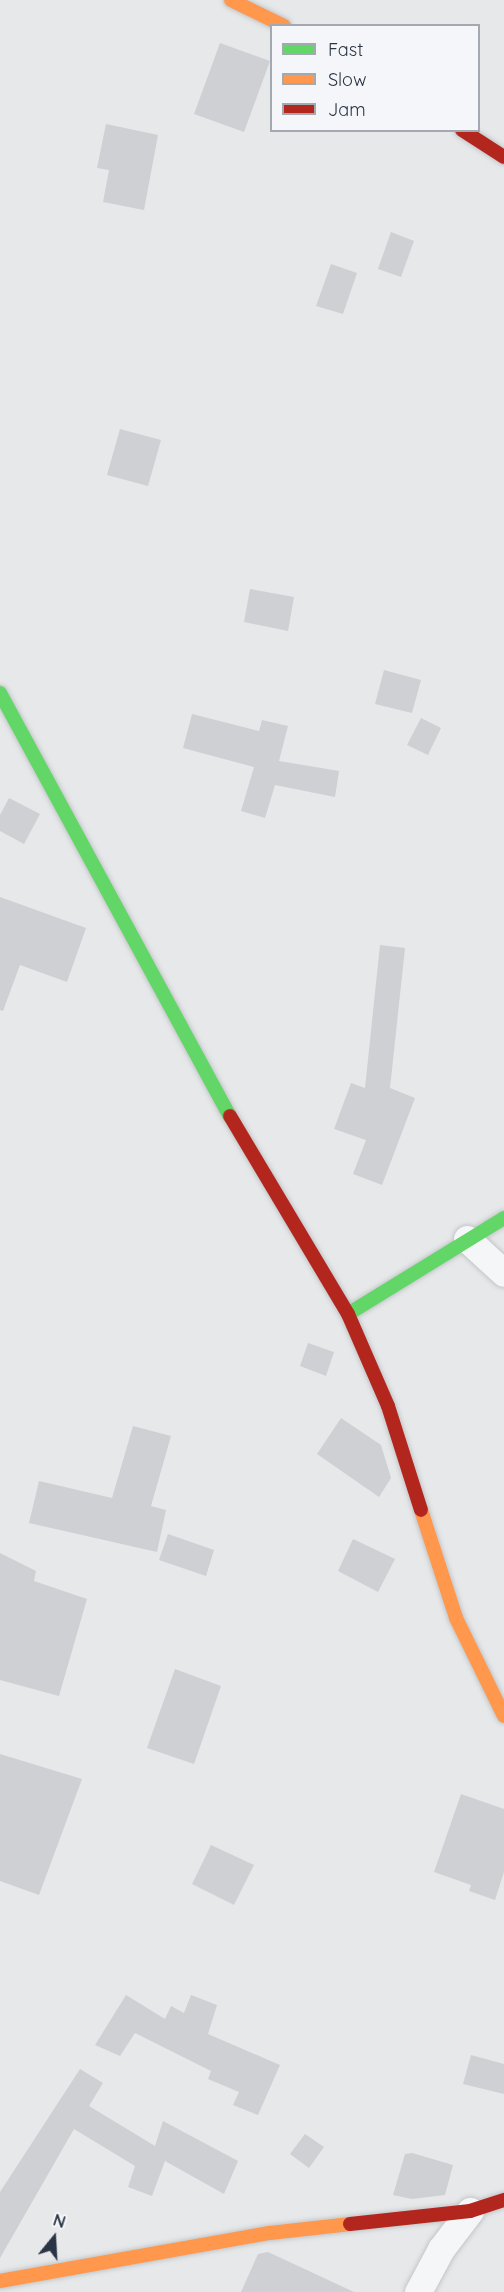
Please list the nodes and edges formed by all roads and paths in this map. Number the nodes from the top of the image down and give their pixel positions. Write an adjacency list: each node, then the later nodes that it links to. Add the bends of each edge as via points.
1 (231, 0): 2 (street)
2 (280, 24)
3 (465, 132): 4 (street)
4 (504, 157)
5 (0, 693): 9 (street, via 203,1070)
6 (504, 1218): 7 (street)
7 (467, 1239): 8 (street); 9 (street)
8 (504, 1273)
9 (348, 1314): 10 (street, via 388,1406 456,1618)
10 (504, 1716)
11 (504, 2200): 12 (street)
12 (470, 2211): 13 (street, via 270,2234); 14 (street, via 441,2249)
13 (0, 2281)
14 (418, 2292)

